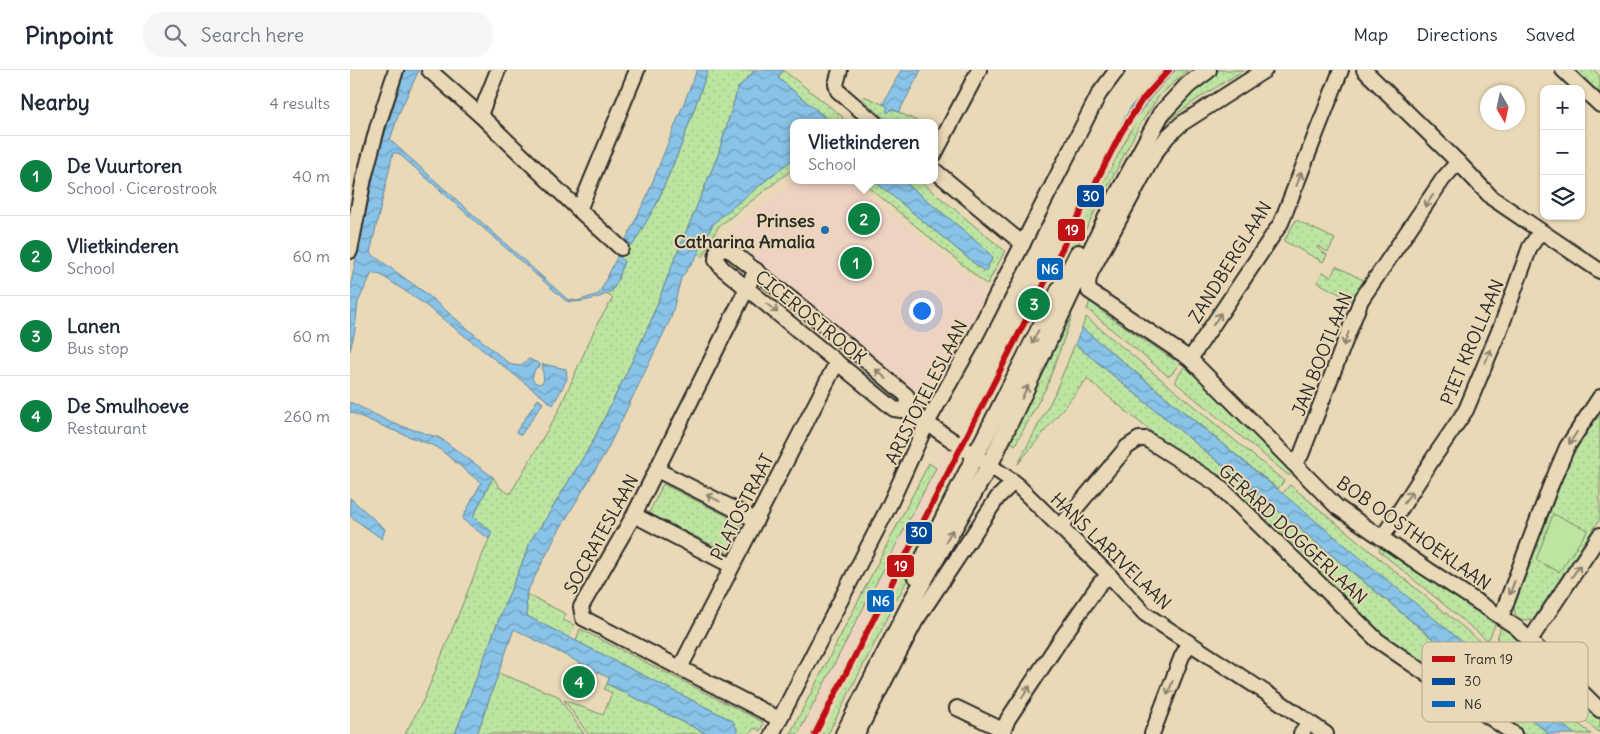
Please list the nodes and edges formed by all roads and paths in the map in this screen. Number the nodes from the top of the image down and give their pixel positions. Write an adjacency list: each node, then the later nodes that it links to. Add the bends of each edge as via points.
1 (396, 70): 24 (street, via 364,178)
2 (430, 70): 15 (street)
3 (498, 70): 15 (street)
4 (637, 70): 20 (street)
5 (840, 70): 16 (street, via 836,84 838,91)
6 (979, 70): 17 (street)
7 (1116, 70): 22 (street, ARISTOTELESLAAN, via 1099,94)
8 (1192, 70): 33 (street, one-way to 33, via 1151,112)
9 (1208, 70): 35 (street, one-way to 9, via 1117,196 1161,114 1188,85)
10 (1265, 70): 28 (street, BOB OOSTHOEKLAAN, via 1181,124 1167,137 1154,153 1130,197 1088,282 1089,291 1095,296)
11 (1341, 70): 28 (street, ZANDBERGLAAN, one-way to 11, via 1281,223)
12 (1364, 70): 18 (street)
13 (1563, 70): 14 (street)
14 (1600, 105)
15 (480, 115): 20 (street)
16 (870, 119)
17 (938, 147)
18 (1458, 162): 21 (street, via 1492,198); 34 (street, JAN BOOTLAAN, one-way to 34, via 1361,300 1301,455)
19 (938, 173): 22 (street)
20 (579, 210): 23 (street)
21 (1540, 232): 26 (street); 42 (street, PIET KROLLAAN, one-way to 21, via 1466,410 1530,247)
22 (1023, 244): 32 (street, ARISTOTELESLAAN)
23 (621, 248)
24 (350, 251)
25 (756, 270): 27 (street, SOCRATESLAAN); 27 (street, CICEROSTROOK, via 727,248 717,250 718,263); 31 (street, CICEROSTROOK, one-way to 25, via 907,396)
26 (1600, 271)
27 (747, 288): 29 (street, CICEROSTROOK, one-way to 29); 36 (street, SOCRATESLAAN)
28 (1190, 359): 34 (street, BOB OOSTHOEKLAAN)
29 (837, 362): 31 (street, CICEROSTROOK, via 894,409); 39 (street, PLATOSTRAAT)
30 (1600, 397): 45 (street, one-way to 45, via 1567,447)
31 (908, 410): 32 (street, CICEROSTROOK)
32 (927, 423): 33 (street, CICEROSTROOK); 53 (street, ARISTOTELESLAAN, via 889,506)
33 (974, 456): 35 (street, HANS LARIVELAAN); 58 (street)
34 (1293, 464): 42 (street, BOB OOSTHOEKLAAN, via 1338,507)
35 (989, 466): 37 (street, HANS LARIVELAAN); 59 (street, one-way to 35, via 913,598)
36 (657, 470): 38 (street, SOCRATESLAAN); 39 (street, one-way to 36)
37 (1014, 482): 40 (street, HANS LARIVELAAN); 60 (street, via 998,497 915,622)
38 (634, 515): 43 (street); 48 (street, SOCRATESLAAN, via 581,607 583,618)
39 (756, 520): 43 (street, PLATOSTRAAT)
40 (1060, 527): 44 (street, HANS LARIVELAAN); 49 (street, GERARD DOGGERLAAN, via 1127,447 1139,439 1146,439 1218,484 1377,640)
41 (1600, 535): 46 (street, one-way to 41)
42 (1382, 538): 45 (street, BOB OOSTHOEKLAAN)
43 (732, 566): 48 (street, PLATOSTRAAT)
44 (1110, 576): 47 (street, HANS LARIVELAAN, via 1145,614); 56 (street, one-way to 44, via 1008,719 1066,631 1100,583)
45 (1501, 617): 46 (street, BOB OOSTHOEKLAAN)
46 (1530, 640)
47 (1189, 644): 54 (street, HANS LARIVELAAN); 61 (street, one-way to 61)
48 (680, 668): 53 (street, SOCRATESLAAN)
49 (1422, 671)
50 (1588, 698): 52 (street, BOB OOSTHOEKLAAN)
51 (957, 708): 56 (street)
52 (1600, 710)
53 (780, 719): 57 (street, ARISTOTELESLAAN)
54 (1310, 722): 62 (street); 63 (street, HANS LARIVELAAN)
55 (1497, 722): 64 (street, GERARD DOGGERLAAN)
56 (1003, 732)
57 (772, 734)
58 (834, 734)
59 (844, 734)
60 (857, 734)
61 (1152, 734)
62 (1301, 734)
63 (1326, 734)
64 (1514, 734)

